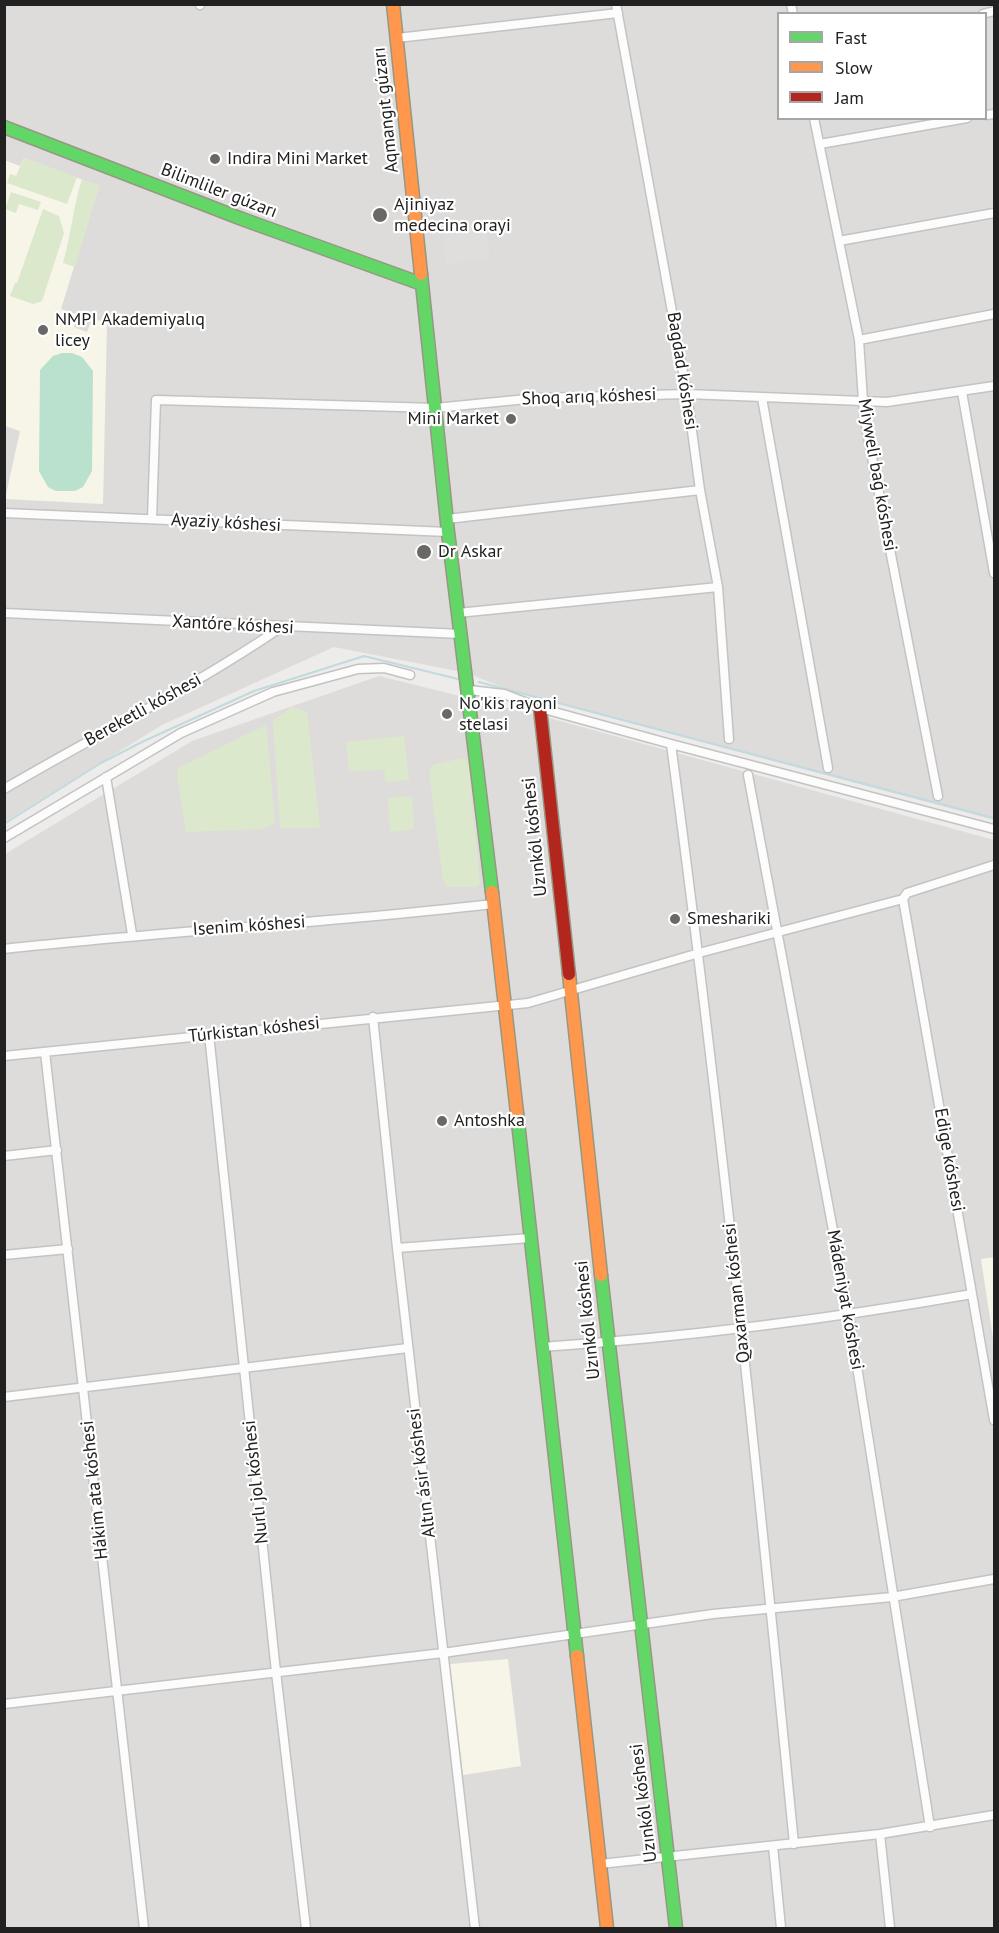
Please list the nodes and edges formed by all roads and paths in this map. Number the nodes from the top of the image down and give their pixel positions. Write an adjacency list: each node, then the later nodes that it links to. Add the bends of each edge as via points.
1 (393, 4): 3 (main road, Aqmangıt gúzarı)
2 (617, 9): 3 (street); 15 (street, Bagdad kóshesi)
3 (397, 38): 10 (main road, Aqmangıt gúzarı)
4 (814, 120): 7 (street, Miyweli baǵ kóshesi)
5 (956, 120): 7 (street)
6 (4, 127): 10 (main road, Bilimliler gúzarı)
7 (820, 144): 9 (street, Miyweli baǵ kóshesi)
8 (994, 213): 9 (street)
9 (839, 241): 12 (street, Miyweli baǵ kóshesi)
10 (422, 284): 18 (main road, Aqmangıt gúzarı)
11 (994, 314): 12 (street)
12 (860, 340): 17 (street, Miyweli baǵ kóshesi)
13 (994, 386): 14 (street, Shoq arıq kóshesi)
14 (962, 392): 17 (street, Shoq arıq kóshesi, via 887,402); 24 (street)
15 (687, 394): 16 (street, Shoq arıq kóshesi); 18 (street, Shoq arıq kóshesi, via 537,398); 19 (street, Bagdad kóshesi)
16 (762, 398): 17 (street, Shoq arıq kóshesi); 35 (street)
17 (862, 400): 39 (street, Miyweli baǵ kóshesi)
18 (435, 408): 21 (street, Shoq arıq kóshesi, via 156,400); 22 (main road, Aqmangıt gúzarı)
19 (700, 490): 22 (street); 25 (street, Bagdad kóshesi)
20 (4, 513): 21 (street, Ayaziy kóshesi)
21 (152, 519): 23 (street, Ayaziy kóshesi)
22 (447, 519): 23 (main road, Aqmangıt gúzarı)
23 (448, 532): 27 (main road, Aqmangıt gúzarı)
24 (994, 573)
25 (718, 587): 27 (street); 33 (street, Bagdad kóshesi)
26 (4, 613): 28 (street, Xantóre kóshesi)
27 (458, 613): 29 (main road, Aqmangıt gúzarı)
28 (280, 628): 29 (street, Xantóre kóshesi); 38 (street, Bereketli kóshesi, via 225,665)
29 (461, 634): 31 (main road, Aqmangıt gúzarı)
30 (410, 675): 37 (street, via 384,668 358,669 273,692 182,733)
31 (469, 690): 32 (street, via 504,694); 44 (main road, Aqmangıt gúzarı)
32 (540, 708): 34 (street); 49 (main road, Uzınkól kóshesi)
33 (729, 739)
34 (671, 744): 40 (street); 48 (street, Qaxarman kóshesi)
35 (828, 768)
36 (748, 775): 45 (street, Mádeniyat kóshesi)
37 (106, 777): 41 (street); 46 (street)
38 (4, 789)
39 (938, 796)
40 (994, 829)
41 (4, 838)
42 (994, 865): 43 (street, Túrkistan kóshesi, via 907,893)
43 (903, 899): 45 (street, Túrkistan kóshesi); 61 (street, Edige kóshesi)
44 (493, 904): 46 (street, Isenim kóshesi); 50 (main road, Aqmangıt gúzarı)
45 (778, 932): 48 (street, Túrkistan kóshesi); 62 (street, Mádeniyat kóshesi)
46 (132, 934): 47 (street, Isenim kóshesi)
47 (4, 949)
48 (699, 953): 49 (street, Túrkistan kóshesi); 63 (street, Qaxarman kóshesi)
49 (569, 991): 50 (street, Túrkistan kóshesi, via 528,1003); 64 (main road, Uzınkól kóshesi)
50 (503, 1003): 51 (street, Túrkistan kóshesi); 57 (main road, Aqmangıt gúzarı)
51 (374, 1017): 52 (street, Túrkistan kóshesi); 58 (street, Altın ásir kóshesi)
52 (209, 1035): 53 (street, Túrkistan kóshesi); 67 (street, Nurlı jol kóshesi)
53 (45, 1052): 54 (street, Túrkistan kóshesi); 55 (street, Hákim ata kóshesi)
54 (4, 1056)
55 (57, 1150): 56 (street); 59 (street, Hákim ata kóshesi)
56 (4, 1156)
57 (530, 1238): 58 (street); 65 (main road, Aqmangıt gúzarı)
58 (397, 1248): 66 (street, Altın ásir kóshesi)
59 (68, 1249): 60 (street); 68 (street, Hákim ata kóshesi)
60 (4, 1255)
61 (972, 1294): 62 (street); 70 (street, Edige kóshesi)
62 (849, 1316): 63 (street); 72 (street, Mádeniyat kóshesi)
63 (741, 1327): 64 (street); 73 (street, Qaxarman kóshesi)
64 (608, 1342): 65 (street); 74 (main road, Uzınkól kóshesi)
65 (542, 1347): 75 (main road, Aqmangıt gúzarı)
66 (408, 1348): 67 (street); 76 (street, Altın ásir kóshesi)
67 (244, 1368): 68 (street); 77 (street, Nurlı jol kóshesi)
68 (84, 1387): 69 (street); 78 (street, Hákim ata kóshesi)
69 (4, 1397)
70 (994, 1420)
71 (994, 1580): 72 (street)
72 (892, 1597): 73 (street); 81 (street, Mádeniyat kóshesi)
73 (771, 1608): 74 (street); 83 (street, Qaxarman kóshesi)
74 (640, 1623): 75 (street); 85 (main road, Uzınkól kóshesi)
75 (573, 1634): 76 (street); 86 (main road, Aqmangıt gúzarı)
76 (443, 1653): 77 (street); 89 (street, Altın ásir kóshesi)
77 (276, 1672): 78 (street); 88 (street, Nurlı jol kóshesi)
78 (118, 1691): 79 (street); 87 (street, Hákim ata kóshesi)
79 (4, 1704)
80 (994, 1815): 81 (street)
81 (930, 1827): 82 (street)
82 (880, 1834): 83 (street); 93 (street)
83 (794, 1844): 84 (street)
84 (773, 1846): 85 (street); 92 (street)
85 (669, 1857): 86 (street); 91 (main road, Uzınkól kóshesi)
86 (600, 1864): 90 (main road, Aqmangıt gúzarı)
87 (144, 1929)
88 (306, 1929)
89 (475, 1929)
90 (607, 1929)
91 (676, 1929)
92 (781, 1929)
93 (890, 1929)

